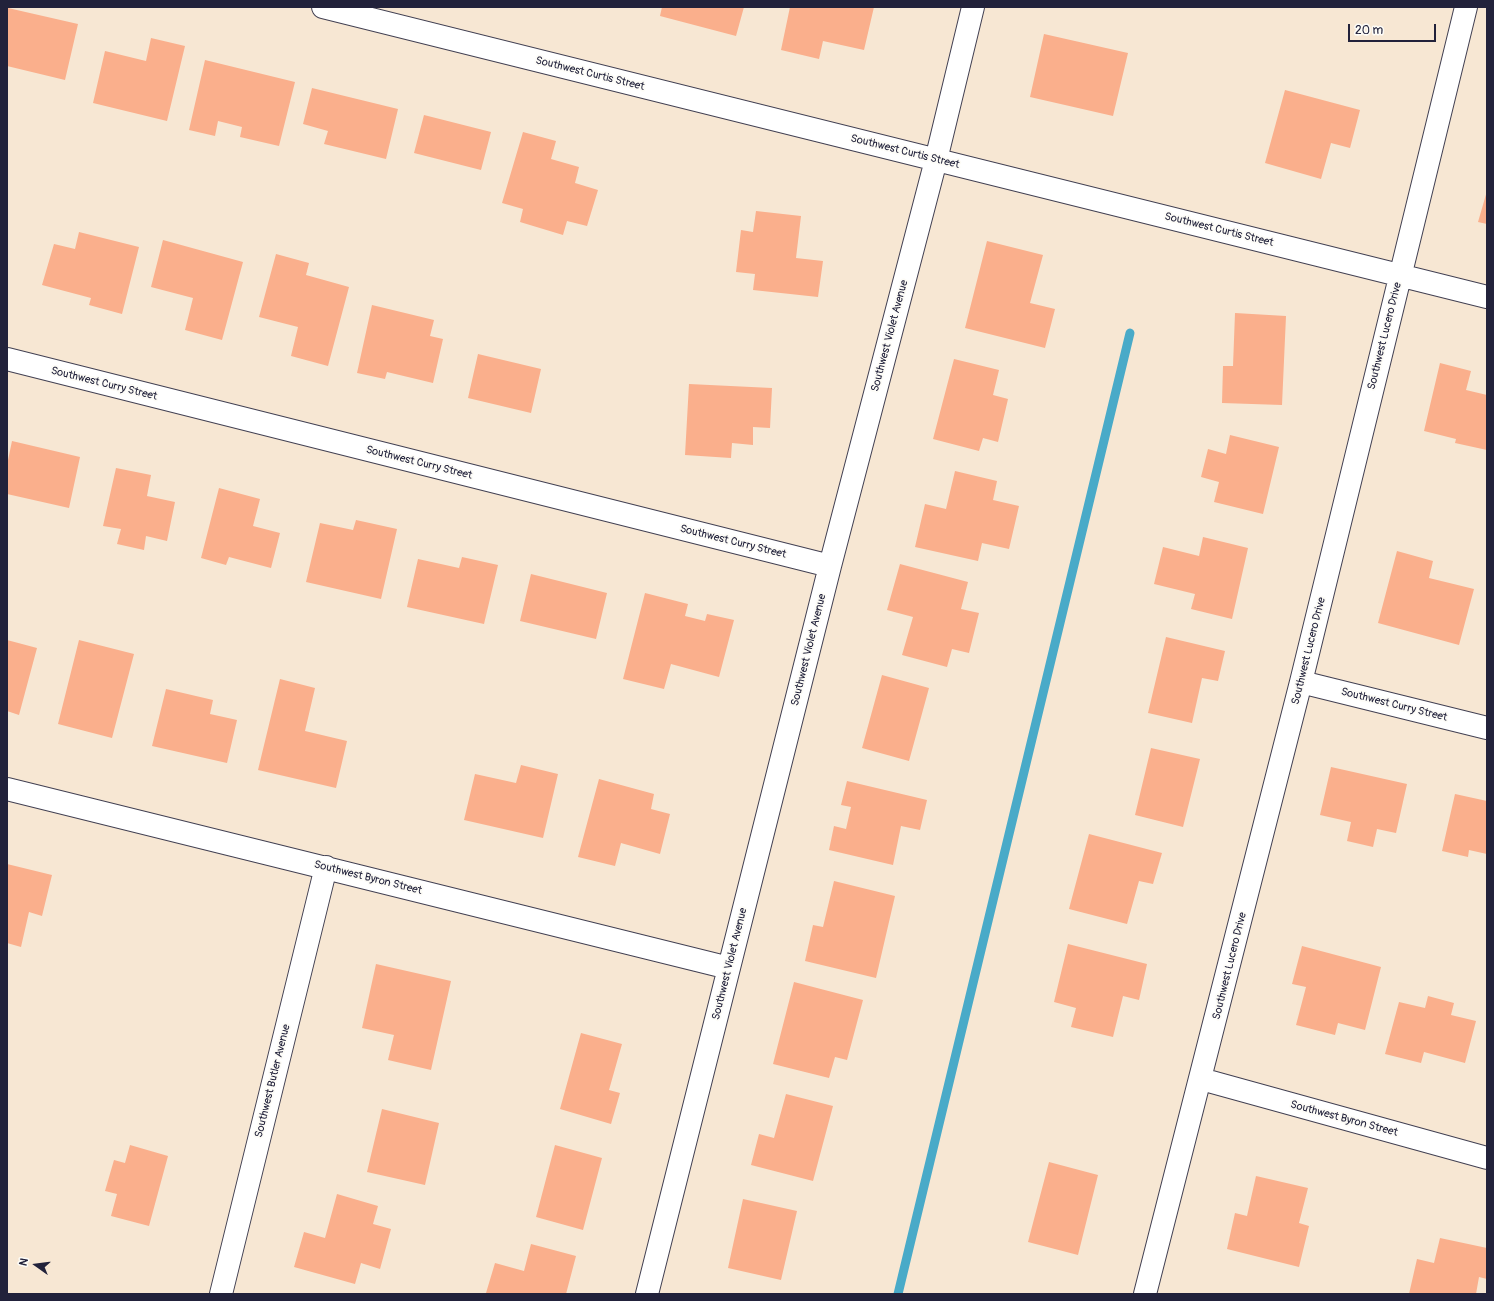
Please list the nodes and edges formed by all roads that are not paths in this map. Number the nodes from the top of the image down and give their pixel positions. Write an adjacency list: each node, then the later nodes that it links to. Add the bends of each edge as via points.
1 (322, 7): 4 (street, Southwest Curtis Street)
2 (973, 7): 4 (street, Southwest Violet Avenue)
3 (1466, 7): 5 (street, Southwest Lucero Drive)
4 (936, 160): 5 (street, Southwest Curtis Street); 8 (street, Southwest Violet Avenue)
5 (1400, 274): 6 (street, Southwest Curtis Street); 9 (street, Southwest Lucero Drive)
6 (1487, 297)
7 (7, 360): 8 (street, Southwest Curry Street)
8 (830, 566): 13 (street, Southwest Violet Avenue)
9 (1301, 682): 10 (street, Southwest Curry Street); 14 (street, Southwest Lucero Drive)
10 (1487, 728)
11 (7, 789): 12 (street, Southwest Byron Street)
12 (326, 868): 13 (street, Southwest Byron Street); 16 (street, Southwest Butler Avenue)
13 (729, 968): 17 (street, Southwest Violet Avenue)
14 (1201, 1079): 15 (street, Southwest Byron Street); 18 (street, Southwest Lucero Drive)
15 (1487, 1158)
16 (220, 1294)
17 (647, 1294)
18 (1145, 1294)

